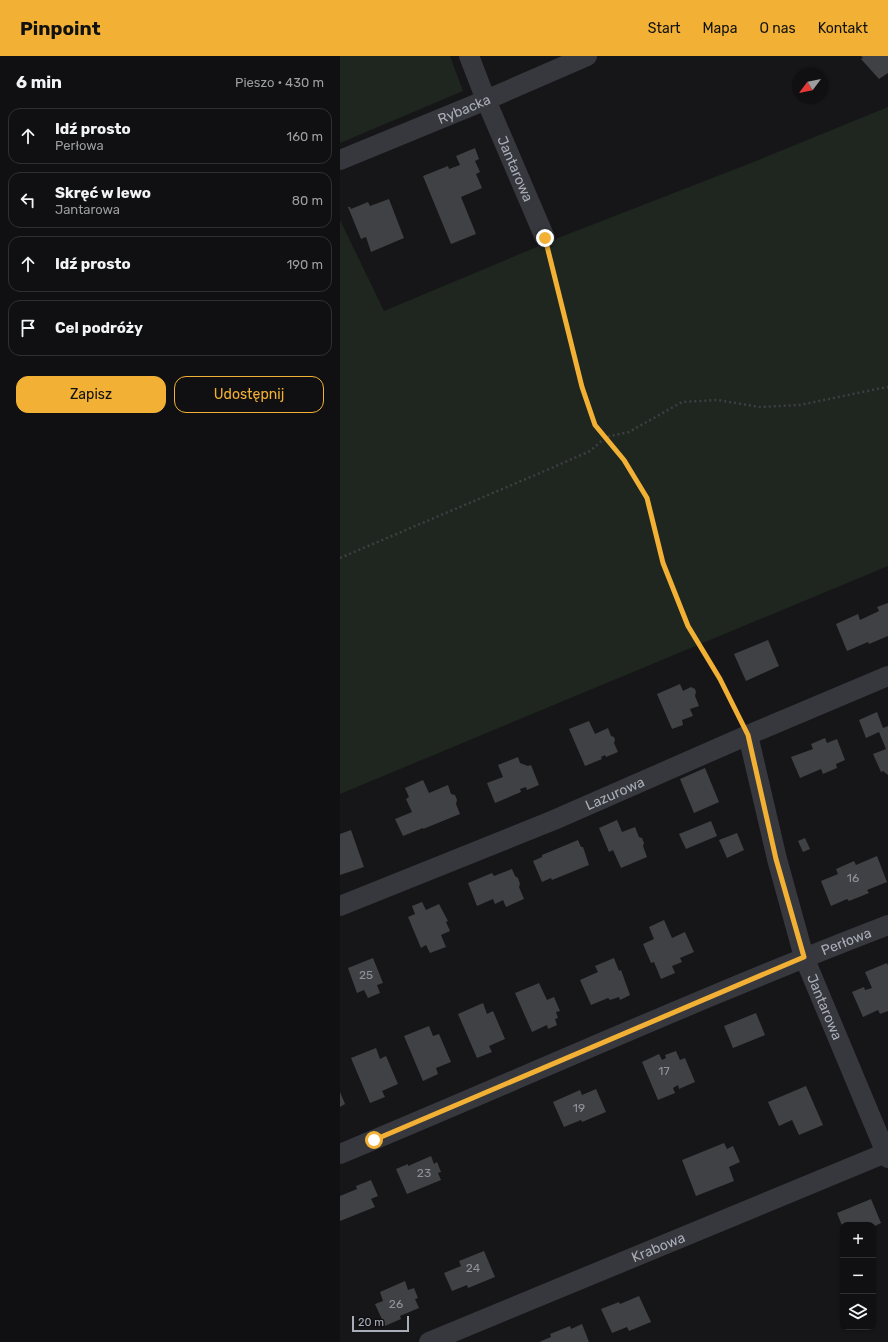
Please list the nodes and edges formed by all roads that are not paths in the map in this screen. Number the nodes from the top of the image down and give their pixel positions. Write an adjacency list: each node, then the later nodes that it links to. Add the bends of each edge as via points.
1 (469, 56): 3 (street, Jantarowa)
2 (587, 56): 3 (street, Rybacka)
3 (486, 100): 4 (street, Rybacka); 5 (street, Jantarowa)
4 (340, 160)
5 (545, 238)
6 (888, 676): 7 (street, Lazurowa)
7 (748, 735): 8 (street, Lazurowa, via 554,820); 10 (street, Jantarowa, via 776,859)
8 (340, 906)
9 (888, 925): 10 (street, Perłowa)
10 (804, 957): 11 (street, Perłowa); 12 (street, Jantarowa)
11 (340, 1154)
12 (887, 1155): 13 (street, Krabowa)
13 (429, 1342)

